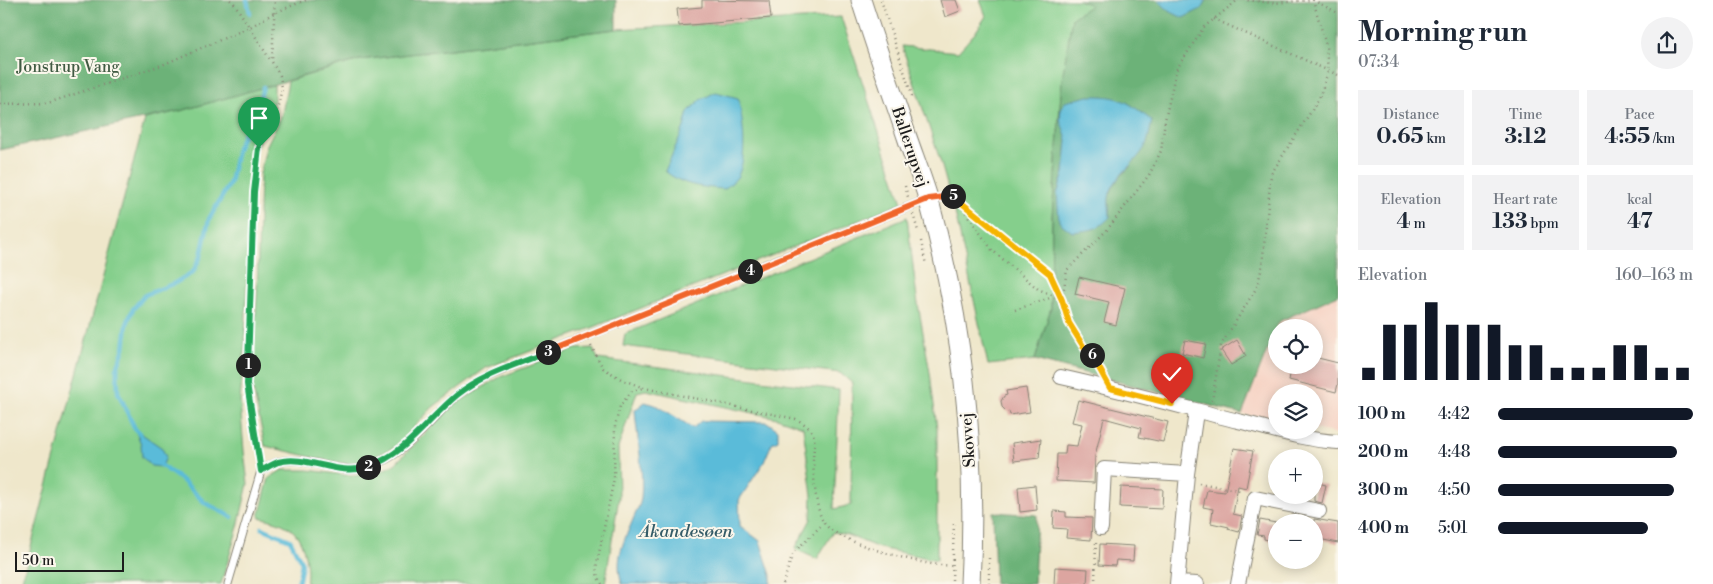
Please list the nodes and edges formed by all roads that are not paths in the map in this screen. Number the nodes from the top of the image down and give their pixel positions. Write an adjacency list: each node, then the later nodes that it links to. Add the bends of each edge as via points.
1 (860, 0): 2 (street, Ballerupvej)
2 (928, 199): 3 (street, Ballerupvej); 12 (lane, via 488,376 458,394 397,453 379,463 344,470 294,460 278,462 261,471)
3 (950, 296): 10 (street, Skovvej, via 963,373 970,450)
4 (1060, 377): 5 (street)
5 (1203, 413): 6 (street, via 1316,441); 7 (street)
6 (1338, 442)
7 (1186, 474): 9 (street, via 1104,469); 11 (street)
8 (1319, 511): 14 (street, via 1255,498)
9 (1098, 531)
10 (971, 576)
11 (1177, 583): 13 (street)
12 (228, 584)
13 (1197, 584)
14 (1238, 584)

